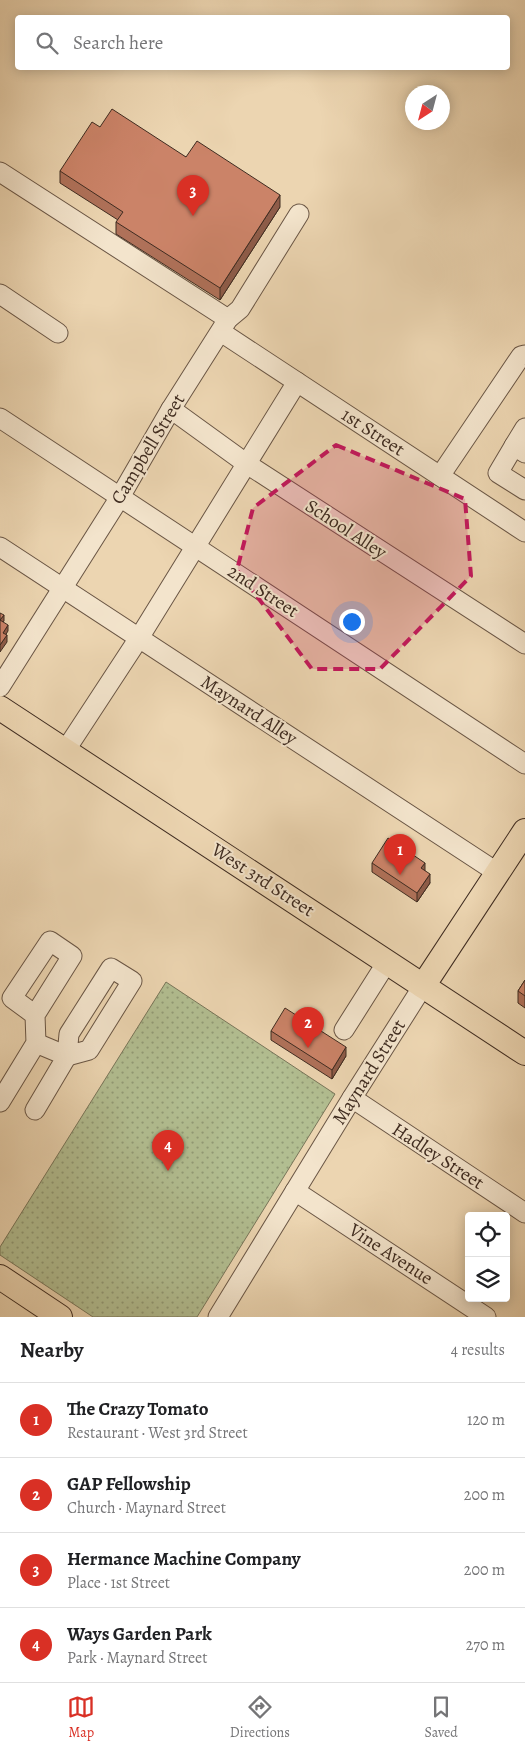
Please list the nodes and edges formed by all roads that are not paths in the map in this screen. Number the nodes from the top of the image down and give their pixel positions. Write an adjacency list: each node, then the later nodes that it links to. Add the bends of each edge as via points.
1 (0, 172): 4 (street, 1st Street)
2 (299, 214): 4 (street, Campbell Street, via 240,310)
3 (0, 294): 5 (street)
4 (225, 326): 7 (street, 1st Street); 8 (street, Campbell Street)
5 (58, 333)
6 (525, 355): 13 (street, via 521,356)
7 (297, 382): 12 (street); 13 (street, 1st Street)
8 (171, 409): 12 (street, School Alley); 15 (street, Campbell Street)
9 (0, 418): 15 (street, 2nd Street)
10 (525, 428): 11 (street)
11 (520, 449): 14 (street, via 498,473)
12 (248, 464): 17 (street); 21 (street, School Alley)
13 (440, 476): 16 (street, 1st Street)
14 (525, 490)
15 (120, 497): 17 (street, 2nd Street); 19 (street, Campbell Street)
16 (525, 532)
17 (195, 546): 20 (street); 25 (street, 2nd Street)
18 (0, 547): 19 (street, Maynard Alley)
19 (62, 588): 20 (street, Maynard Alley); 22 (street, Campbell Street)
20 (139, 638): 24 (street); 27 (street, Maynard Alley)
21 (525, 644)
22 (0, 687)
23 (0, 708): 24 (main road, West 3rd Street)
24 (65, 751): 28 (main road, West 3rd Street)
25 (525, 764)
26 (525, 831): 27 (main road, Maynard Street)
27 (498, 873): 29 (main road, Maynard Street)
28 (387, 962): 29 (main road, West 3rd Street); 31 (street)
29 (423, 986): 33 (main road, West 3rd Street); 34 (street, Maynard Street)
30 (35, 1015): 32 (street)
31 (344, 1030)
32 (36, 1043): 35 (street); 36 (street, via 68,1056)
33 (525, 1053)
34 (352, 1098): 37 (street, Maynard Street); 38 (street, Hadley Street)
35 (0, 1102)
36 (35, 1110)
37 (295, 1191): 41 (street, Maynard Street); 42 (street, Vine Avenue)
38 (525, 1213)
39 (0, 1277): 40 (main road)
40 (60, 1317)
41 (218, 1317)
42 (486, 1317)

